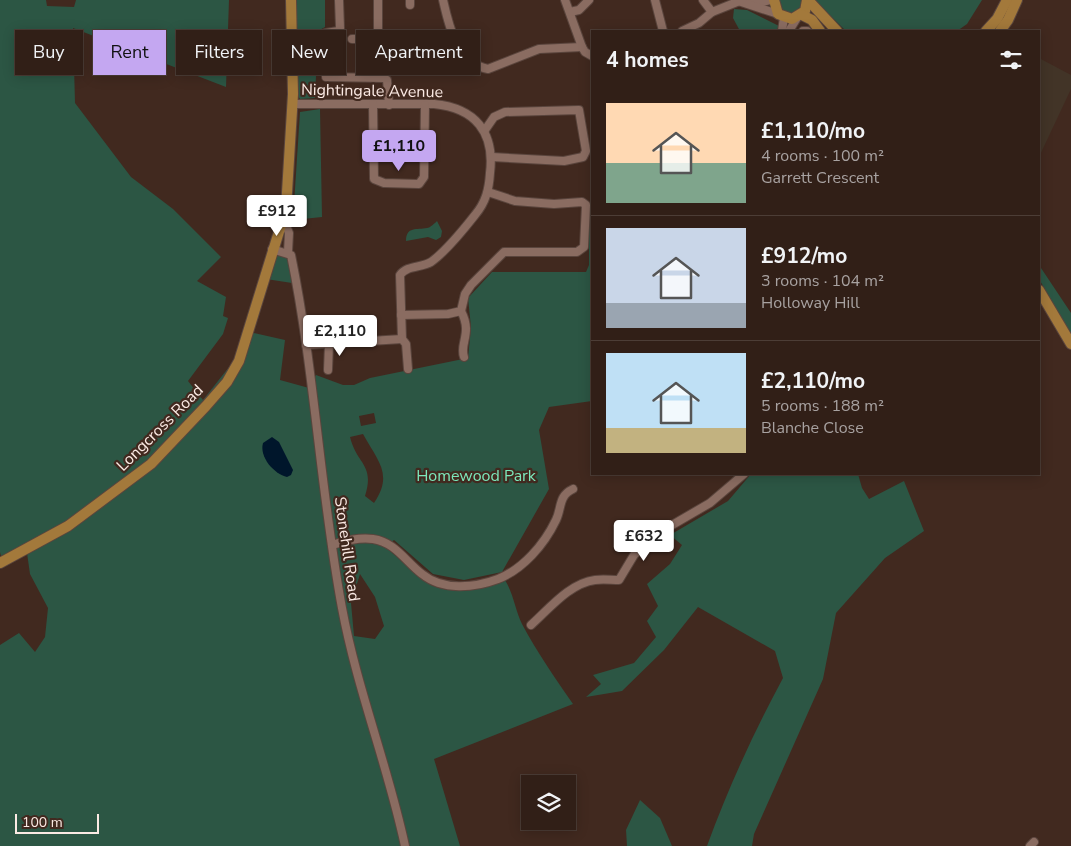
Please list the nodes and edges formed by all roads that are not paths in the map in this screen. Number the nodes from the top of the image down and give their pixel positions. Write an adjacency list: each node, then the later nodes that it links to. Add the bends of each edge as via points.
1 (291, 0): 30 (main road, Longcross Road)
2 (340, 0): 32 (street, via 340,28 326,33 326,77 384,78 387,80)
3 (378, 0): 27 (street, via 378,36 374,39)
4 (443, 0): 28 (street, via 451,30 464,57 482,68 488,69 539,49)
5 (565, 0): 15 (street)
6 (589, 0): 15 (street, via 579,10)
7 (655, 0): 19 (street)
8 (704, 0): 16 (street)
9 (752, 0): 10 (street)
10 (772, 0): 17 (main road)
11 (808, 0): 18 (main road); 24 (main road)
12 (1007, 0): 25 (main road)
13 (1017, 0): 26 (main road)
14 (740, 1): 16 (street); 17 (street)
15 (570, 12): 28 (street)
16 (712, 12): 20 (street)
17 (781, 15): 18 (main road); 21 (street)
18 (799, 16): 22 (street); 23 (main road, via 812,20)
19 (663, 30)
20 (684, 30)
21 (782, 30)
22 (790, 30)
23 (819, 30)
24 (836, 30)
25 (987, 30)
26 (1001, 30)
27 (352, 39)
28 (582, 47): 29 (street)
29 (591, 55)
30 (293, 104): 31 (street, Nightingale Avenue); 37 (main road, Longcross Road)
31 (373, 104): 32 (street, Nightingale Avenue); 33 (street, via 374,179 384,183 419,184 424,177)
32 (388, 105): 33 (street, Nightingale Avenue)
33 (425, 105): 34 (street, Nightingale Avenue, via 456,107)
34 (484, 130): 35 (street); 35 (street, via 495,116 505,112 579,110 586,151 583,157 564,161)
35 (492, 157): 36 (street)
36 (488, 192): 41 (street, via 515,202 582,202 586,206 585,244 577,252 504,252 471,285); 42 (street, via 476,214 430,262 400,275)
37 (283, 218): 38 (main road, Longcross Road); 39 (street, Stonehill Road, via 289,233)
38 (272, 249): 39 (street); 53 (main road, Longcross Road, via 247,342 227,382 151,464 126,484 68,526)
39 (288, 252): 46 (street, Stonehill Road, via 299,294)
40 (1040, 292): 45 (main road)
41 (461, 311): 42 (street); 47 (street, via 467,332 462,350)
42 (401, 315): 43 (street)
43 (402, 339): 44 (street); 48 (street, via 406,344)
44 (329, 344): 46 (street); 49 (street)
45 (1071, 344)
46 (306, 345): 52 (street, Stonehill Road)
47 (464, 357)
48 (408, 369)
49 (328, 370)
50 (743, 475): 54 (street, via 710,503 655,535 634,555 619,580 594,580 582,584)
51 (573, 489): 52 (street, via 561,499 557,518 548,535 516,570 477,585 454,587 434,582 398,550 374,539)
52 (332, 545): 55 (street, Stonehill Road, via 359,685)
53 (0, 563)
54 (531, 625)
55 (405, 846)

